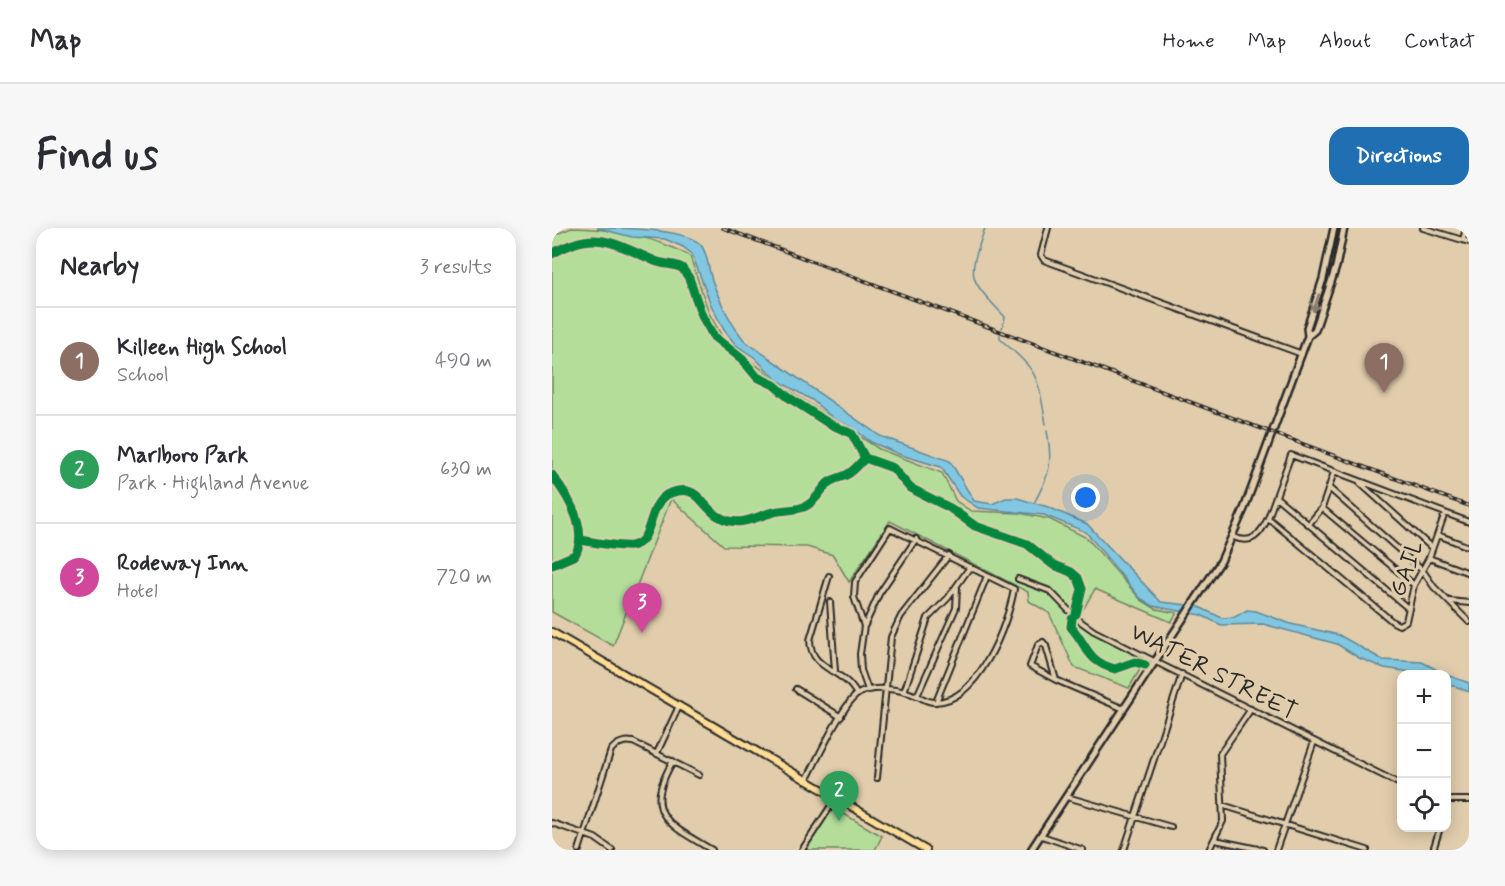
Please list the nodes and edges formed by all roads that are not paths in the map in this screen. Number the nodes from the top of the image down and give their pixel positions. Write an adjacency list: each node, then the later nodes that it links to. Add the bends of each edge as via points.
1 (1048, 228): 11 (street, via 1041,255 1044,260)
2 (1334, 228): 8 (main road)
3 (1344, 228): 9 (main road)
4 (1423, 228): 6 (street)
5 (1466, 228): 6 (street)
6 (1462, 240): 7 (street)
7 (1469, 242)
8 (1325, 272): 9 (main road); 10 (main road, one-way to 10, via 1307,328)
9 (1334, 275): 10 (main road, via 1315,330)
10 (1308, 336): 11 (main road)
11 (1302, 354): 22 (main road)
12 (1334, 472): 13 (street); 14 (street); 15 (street, via 1291,455)
13 (1357, 481): 17 (street); 25 (street)
14 (1329, 488): 16 (street); 29 (street)
15 (1276, 497): 18 (street); 20 (street)
16 (1322, 508): 20 (street); 34 (street)
17 (1445, 513): 19 (street); 21 (street, GAIL)
18 (1268, 518): 22 (street, via 1255,538); 40 (street, GAIL, via 1393,622 1399,625 1406,621)
19 (1469, 522)
20 (1309, 524): 40 (street)
21 (1438, 535): 24 (street); 25 (street, GAIL)
22 (1233, 537): 45 (main road)
23 (916, 539): 26 (street); 43 (street, via 879,594); 43 (street, via 890,528 855,582 854,597)
24 (1469, 547)
25 (1432, 548): 27 (street, GAIL)
26 (948, 555): 28 (street); 50 (street, via 901,616 891,637)
27 (1429, 558): 29 (street, GAIL); 30 (street)
28 (970, 567): 32 (street); 35 (street)
29 (1423, 571): 34 (street, GAIL); 36 (street)
30 (1469, 573)
31 (829, 576): 39 (street)
32 (987, 576): 55 (street); 55 (street, via 1014,589 999,641 977,677 951,698)
33 (1018, 579): 45 (street, WATER STREET, via 1050,591 1089,628)
34 (1414, 585): 40 (street, GAIL)
35 (957, 586): 52 (street, via 928,618); 54 (street, via 956,608)
36 (1449, 601): 38 (street); 42 (street)
37 (830, 602): 41 (street)
38 (1469, 603)
39 (819, 609): 41 (street, via 826,610); 46 (street, via 810,651 816,661)
40 (1409, 609)
41 (831, 617): 46 (street)
42 (1469, 622)
43 (864, 626): 51 (street, via 860,654)
44 (552, 632): 56 (main road)
45 (1156, 662): 47 (street, WATER STREET); 58 (main road)
46 (835, 672): 53 (street, via 850,682)
47 (1182, 674): 57 (street, WATER STREET); 72 (street)
48 (1056, 680): 48 (street, via 1030,666 1041,642 1046,646); 58 (street)
49 (796, 689): 59 (street)
50 (885, 689): 51 (street); 52 (street); 64 (street)
51 (868, 690): 53 (street)
52 (904, 692): 54 (street)
53 (857, 695): 59 (street)
54 (917, 696): 55 (street)
55 (936, 702)
56 (679, 706): 61 (street); 65 (main road)
57 (1251, 709): 60 (street, WATER STREET); 71 (street, via 1220,754)
58 (1125, 710): 67 (main road)
59 (841, 717): 65 (street)
60 (1314, 742): 66 (street, WATER STREET); 74 (street)
61 (657, 753): 62 (street); 77 (street, via 633,742 615,745)
62 (674, 761): 63 (street); 82 (street, via 659,790 662,815 670,825)
63 (699, 775)
64 (877, 778)
65 (806, 781): 68 (main road)
66 (1397, 783)
67 (1067, 797): 72 (street); 78 (main road)
68 (836, 798): 83 (street); 84 (main road)
69 (1451, 800): 70 (street)
70 (1469, 800)
71 (1222, 805): 74 (street); 79 (street, via 1223,821)
72 (1135, 817): 75 (street); 87 (street)
73 (552, 823): 77 (street)
74 (1285, 824): 90 (street); 91 (street)
75 (1171, 827)
76 (1439, 832): 92 (street)
77 (584, 834): 80 (street); 81 (street)
78 (1042, 836): 85 (main road); 86 (street)
79 (1215, 840): 88 (street); 89 (street)
80 (579, 850)
81 (612, 850)
82 (712, 850)
83 (802, 850)
84 (925, 850)
85 (1033, 850)
86 (1083, 850)
87 (1125, 850)
88 (1209, 850)
89 (1263, 850)
90 (1276, 850)
91 (1367, 850)
92 (1433, 850)

